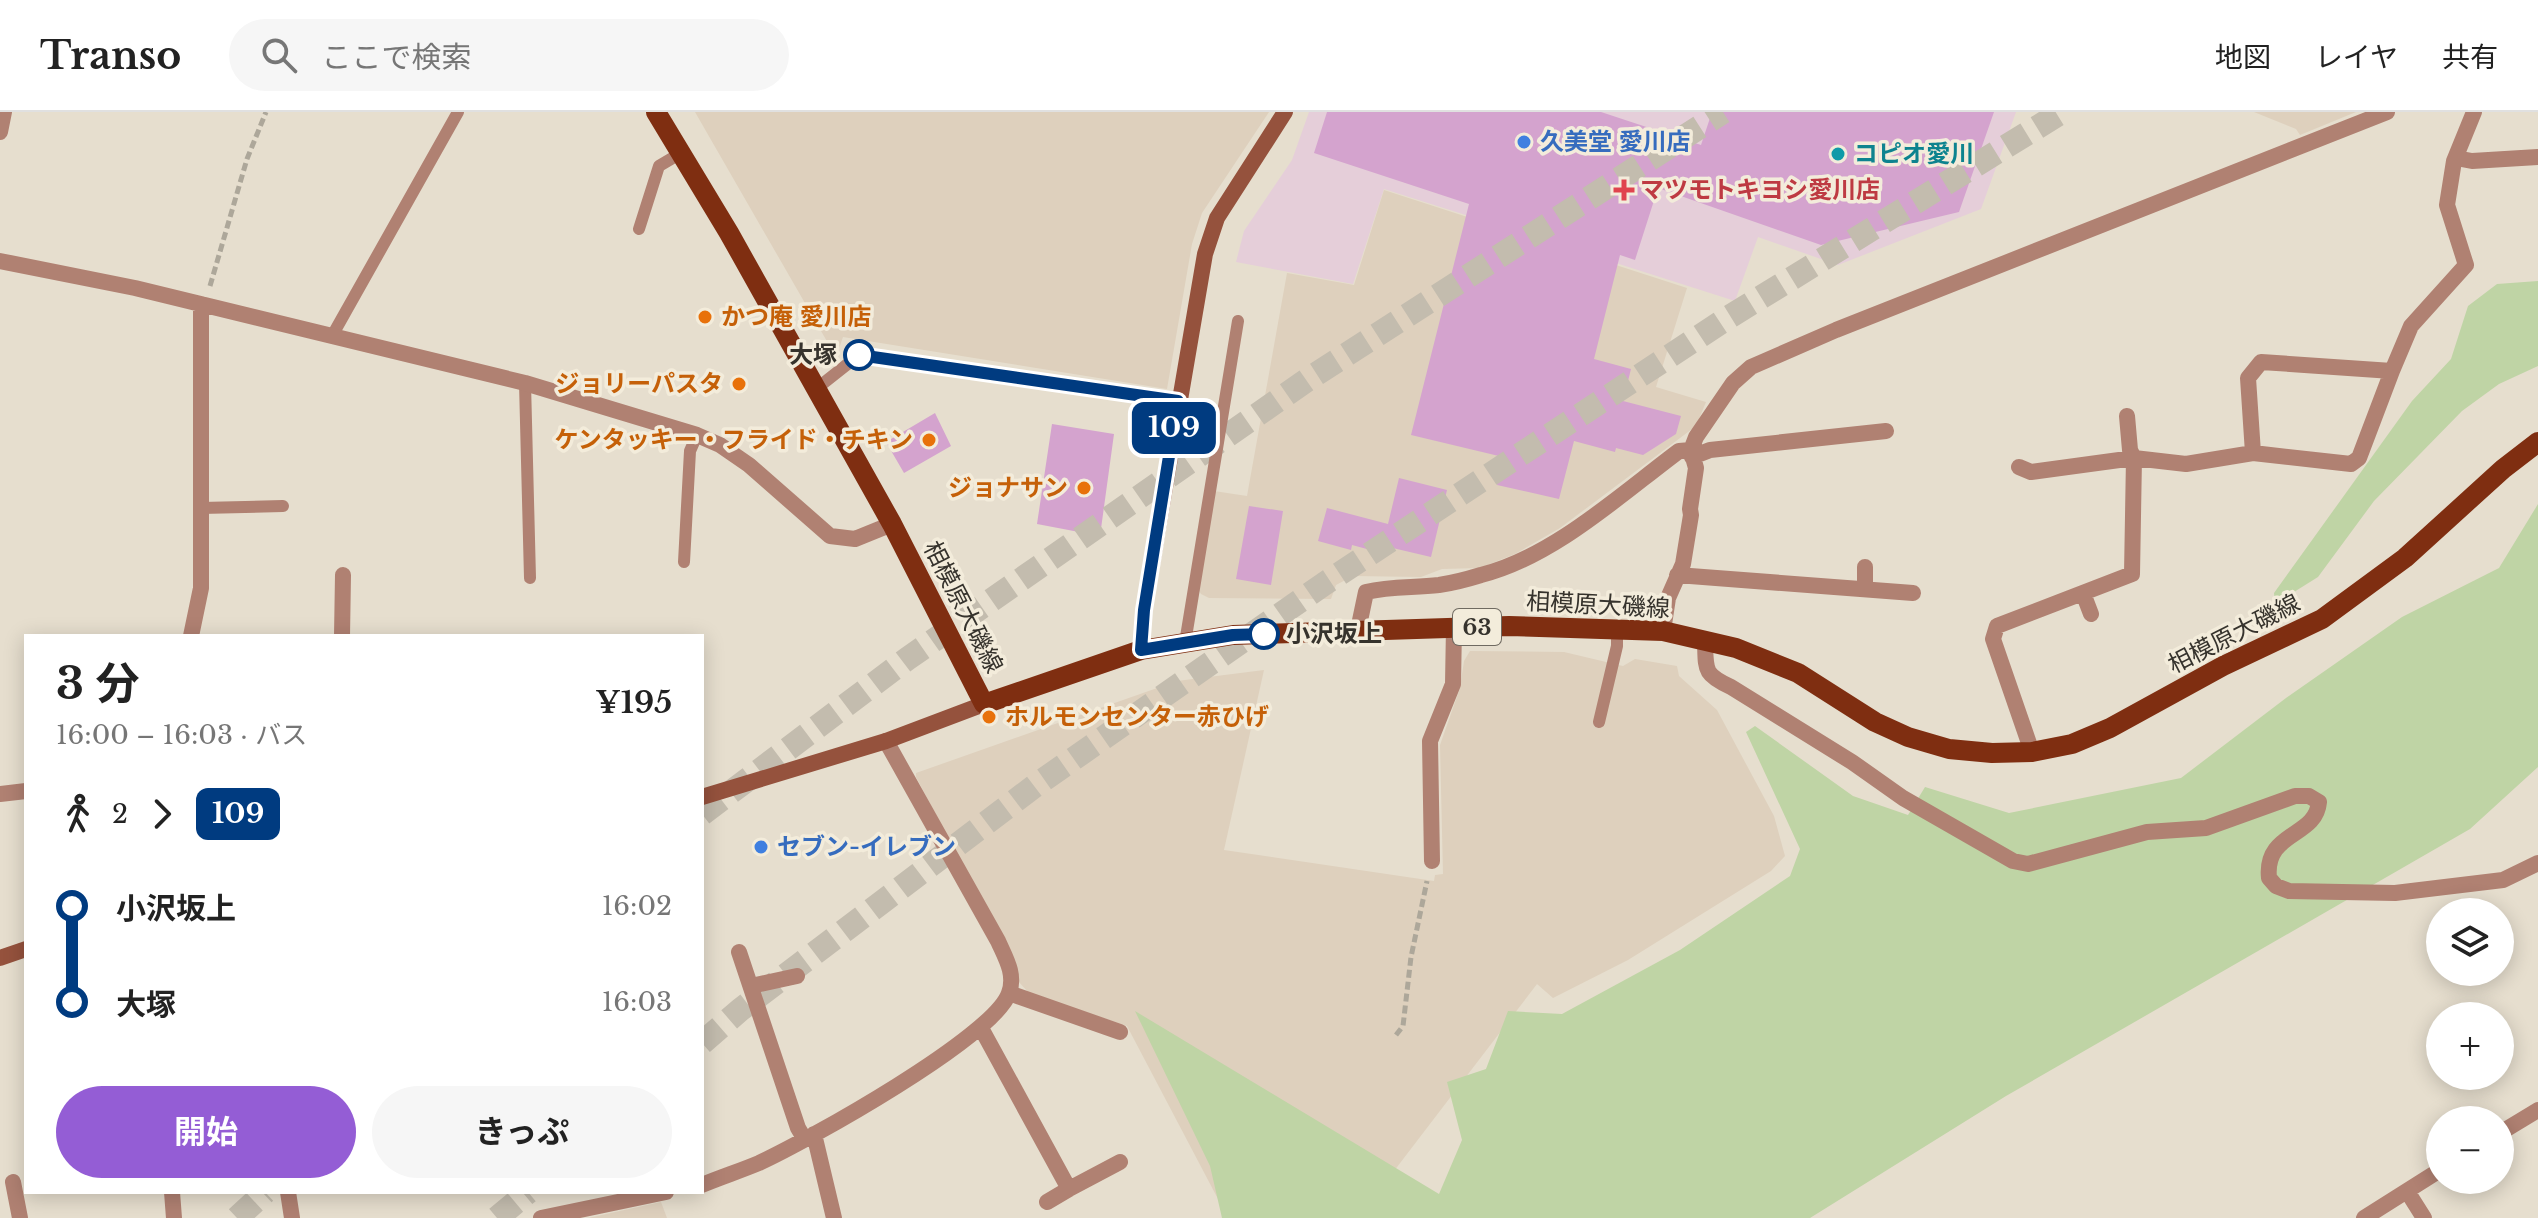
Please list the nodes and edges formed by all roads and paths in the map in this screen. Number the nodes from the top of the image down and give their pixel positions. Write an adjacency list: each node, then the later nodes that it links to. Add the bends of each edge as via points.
1 (4, 112): 8 (street)
2 (266, 112): 14 (path)
3 (458, 112): 16 (lane)
4 (656, 112): 9 (main road, 相模原大磯線)
5 (1285, 112): 20 (street, via 1217,218 1205,254)
6 (2387, 112): 26 (street, via 1751,367 1733,383 1696,437)
7 (2474, 112): 11 (street)
8 (0, 132)
9 (681, 153): 12 (lane, via 659,166); 19 (main road, 相模原大磯線)
10 (2538, 157): 11 (street)
11 (2456, 158): 17 (street, via 2447,205 2466,265 2411,326)
12 (639, 229)
13 (0, 261): 14 (street)
14 (201, 304): 16 (street); 30 (street)
15 (1238, 321): 48 (lane)
16 (332, 336): 18 (street)
17 (2392, 371): 25 (street, via 2359,458 2351,464); 25 (street, via 2261,362 2248,378)
18 (525, 383): 23 (street); 36 (lane)
19 (816, 389): 20 (lane, via 859,355); 31 (main road, 相模原大磯線)
20 (1178, 401): 49 (street)
21 (2127, 416): 27 (street)
22 (1886, 431): 26 (street)
23 (697, 435): 31 (street, via 749,465 830,536 855,539); 32 (lane, via 690,451)
24 (2538, 442): 53 (main road, 相模原大磯線 / 63, via 2405,558 2322,619 2110,728 2072,744)
25 (2253, 453): 27 (street, via 2186,464)
26 (1692, 454): 35 (street, via 1696,468 1691,515); 43 (street, via 1679,451 1525,559 1441,585 1366,592)
27 (2134, 458): 28 (street, via 2031,472); 39 (street, via 2132,574)
28 (2019, 467)
29 (283, 506): 30 (lane)
30 (201, 508): 45 (street, via 201,588)
31 (892, 524): 50 (main road, 相模原大磯線)
32 (684, 562)
33 (1865, 567): 37 (street)
34 (343, 575): 46 (street)
35 (1677, 575): 37 (street); 44 (street)
36 (530, 578)
37 (1865, 589): 38 (street)
38 (1913, 593)
39 (2083, 593): 40 (street); 53 (street, via 1997,626 1993,639)
40 (2091, 614)
41 (1454, 627): 42 (main road, 相模原大磯線 / 63); 43 (main road, 相模原大磯線 / 63); 57 (street, via 1453,684 1430,741)
42 (1617, 629): 44 (main road, 相模原大磯線 / 63); 51 (lane)
43 (1358, 630): 48 (main road, 相模原大磯線 / 63, via 1233,635)
44 (1663, 631): 47 (main road, 相模原大磯線 / 63)
45 (191, 634)
46 (342, 634)
47 (1705, 641): 53 (main road, 相模原大磯線 / 63, via 1798,673 1908,737 1949,749); 58 (street, via 1706,669 1712,678 2013,861 2028,864 2147,832 2206,828 2295,796 2309,796 2319,802 2318,812 2270,858 2269,878 2289,891 2395,893 2503,880)
48 (1185, 643): 49 (main road, 相模原大磯線 / 63)
49 (1141, 650): 50 (main road, 相模原大磯線 / 63)
50 (984, 704): 52 (street)
51 (1599, 722)
52 (886, 741): 56 (street); 64 (street, via 998,941 1011,971)
53 (2032, 752)
54 (24, 791): 55 (street)
55 (0, 794)
56 (704, 796)
57 (1432, 861): 67 (path, via 1411,957 1403,1026)
58 (2538, 863)
59 (24, 950): 61 (street)
60 (739, 952): 63 (street)
61 (0, 958)
62 (797, 976): 63 (street)
63 (751, 986): 70 (street, via 798,1128)
64 (1009, 993): 65 (street); 66 (street)
65 (981, 1028): 70 (street, via 925,1068); 75 (street)
66 (1120, 1032)
67 (1396, 1035)
68 (2538, 1110): 69 (street)
69 (2514, 1125)
70 (809, 1136): 74 (street); 85 (street)
71 (1120, 1162): 75 (street)
72 (2426, 1179): 76 (street)
73 (13, 1182): 81 (street)
74 (704, 1184)
75 (1069, 1189): 80 (street)
76 (2407, 1191): 86 (street); 87 (street)
77 (172, 1194): 82 (street)
78 (288, 1194): 83 (street)
79 (632, 1196): 84 (street)
80 (1047, 1202)
81 (20, 1218)
82 (174, 1218)
83 (292, 1218)
84 (541, 1218)
85 (834, 1218)
86 (2364, 1218)
87 (2424, 1218)

